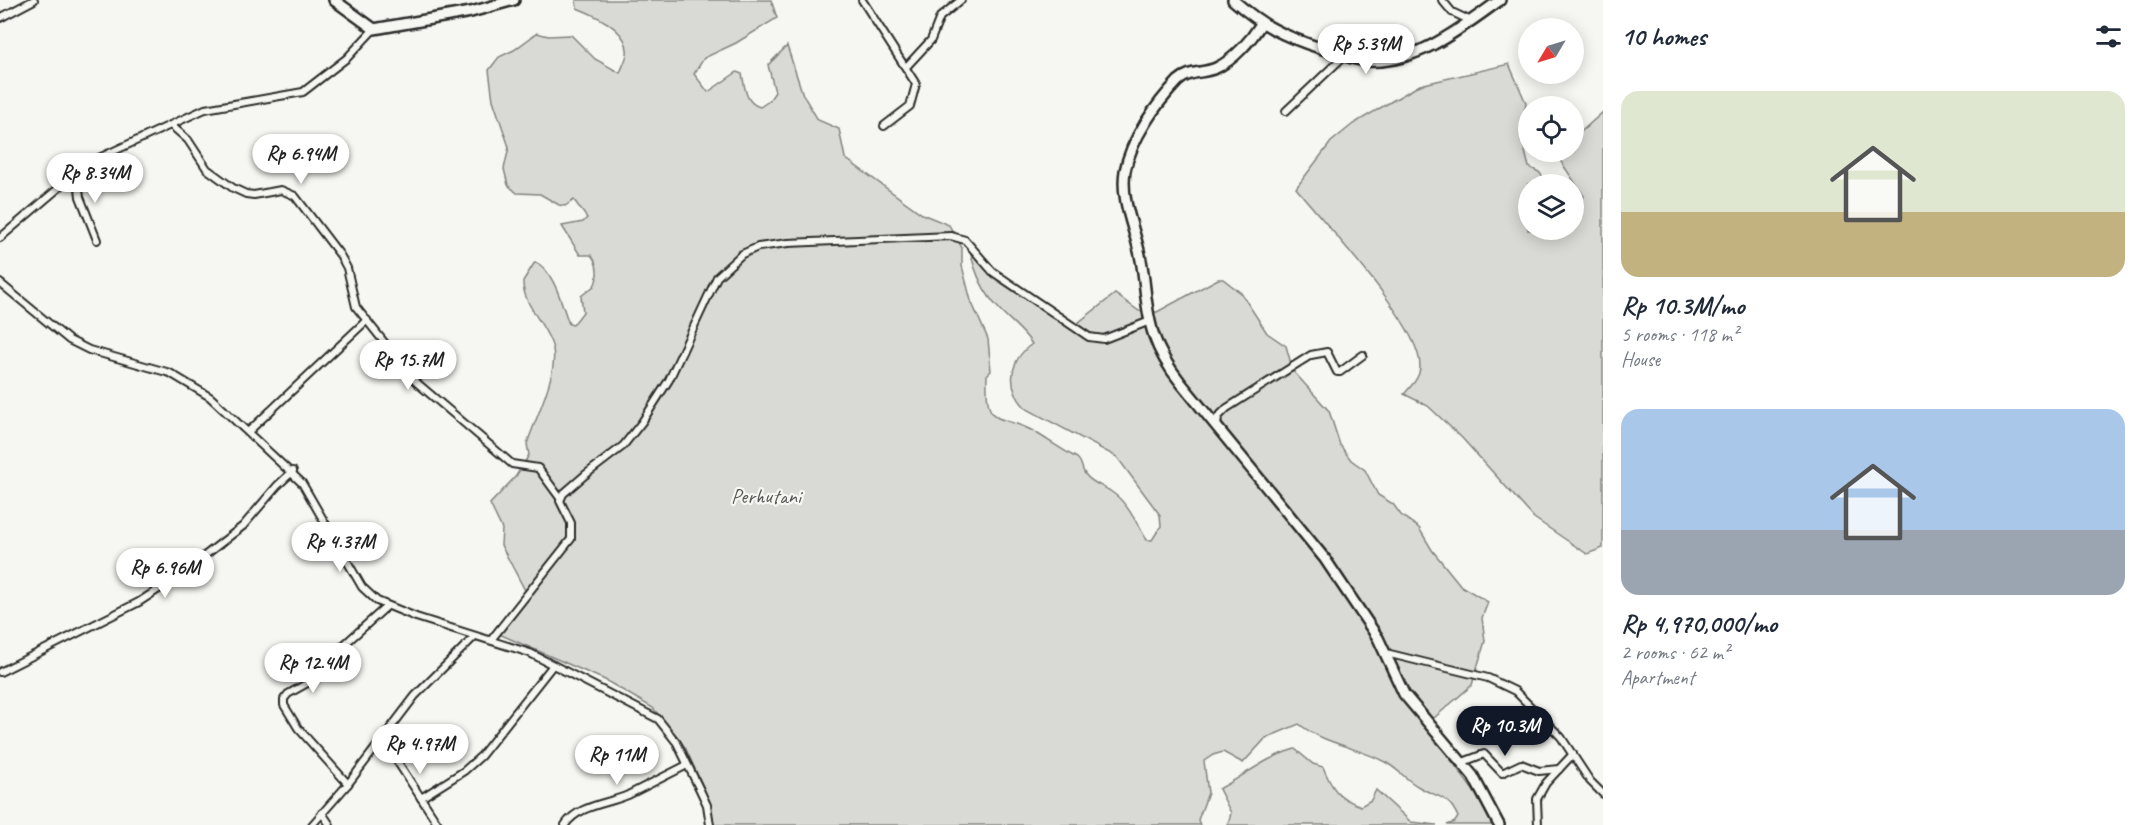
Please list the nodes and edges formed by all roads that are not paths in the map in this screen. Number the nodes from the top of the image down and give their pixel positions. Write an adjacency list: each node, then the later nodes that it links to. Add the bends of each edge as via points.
1 (34, 0): 9 (street)
2 (334, 0): 12 (street)
3 (514, 0): 12 (street, via 471,12)
4 (862, 0): 14 (street)
5 (961, 0): 14 (street, via 940,17 931,40)
6 (1233, 0): 11 (street)
7 (1442, 0): 10 (street, via 1452,12)
8 (1500, 0): 10 (street)
9 (0, 18)
10 (1471, 21): 13 (street, via 1435,43 1401,56 1371,62)
11 (1260, 24): 13 (street, via 1288,38); 23 (street, via 1250,40 1223,64 1180,79 1150,119 1128,159 1125,198 1142,262)
12 (374, 29): 16 (street, via 347,58 303,92 205,109)
13 (1344, 56): 15 (street)
14 (907, 66): 17 (street, via 916,84 913,101)
15 (1286, 111)
16 (172, 126): 18 (street); 22 (street, via 188,140 207,169 233,188 246,194 281,190 295,196 340,255 347,268 354,303)
17 (884, 126)
18 (77, 172): 19 (street); 20 (street, via 80,197)
19 (0, 238)
20 (97, 240)
21 (0, 284): 26 (street, via 69,340 89,350 170,373 210,397)
22 (367, 321): 26 (street); 28 (street, via 420,386 512,464 538,468)
23 (1150, 321): 25 (street, via 1163,358); 28 (street, via 1104,339 1089,337 993,272 965,240 951,236 758,247 741,254 717,277 669,380 633,434)
24 (1363, 355): 25 (street, via 1340,372 1327,352 1314,354 1227,408 1218,417)
25 (1217, 426): 32 (street, via 1325,560)
26 (249, 431): 27 (street)
27 (293, 471): 29 (street, via 362,587); 34 (street, via 243,526 177,577 139,602)
28 (560, 498): 31 (street, via 572,523 571,539)
29 (386, 607): 30 (street); 40 (street, via 336,652 320,676 284,699 298,728)
30 (474, 637): 31 (street); 35 (street, via 415,696)
31 (491, 640): 33 (street)
32 (1386, 652): 36 (street, via 1488,678 1508,687); 37 (street, via 1407,697)
33 (553, 664): 38 (street, via 658,719 677,743); 42 (street, via 481,756)
34 (0, 672)
35 (382, 738): 40 (street); 42 (street)
36 (1574, 754): 39 (street); 41 (street)
37 (1462, 762): 39 (street, via 1484,754 1502,773 1521,764 1539,771); 49 (street, via 1478,783)
38 (687, 765): 47 (street, via 626,796 587,808); 48 (street, via 707,805)
39 (1559, 769): 50 (street, via 1537,799)
40 (348, 784): 43 (street)
41 (1603, 794)
42 (421, 798): 44 (street)
43 (322, 813): 45 (street); 46 (street)
44 (438, 824)
45 (312, 825)
46 (330, 825)
47 (565, 825)
48 (710, 825)
49 (1499, 825)
50 (1538, 825)

